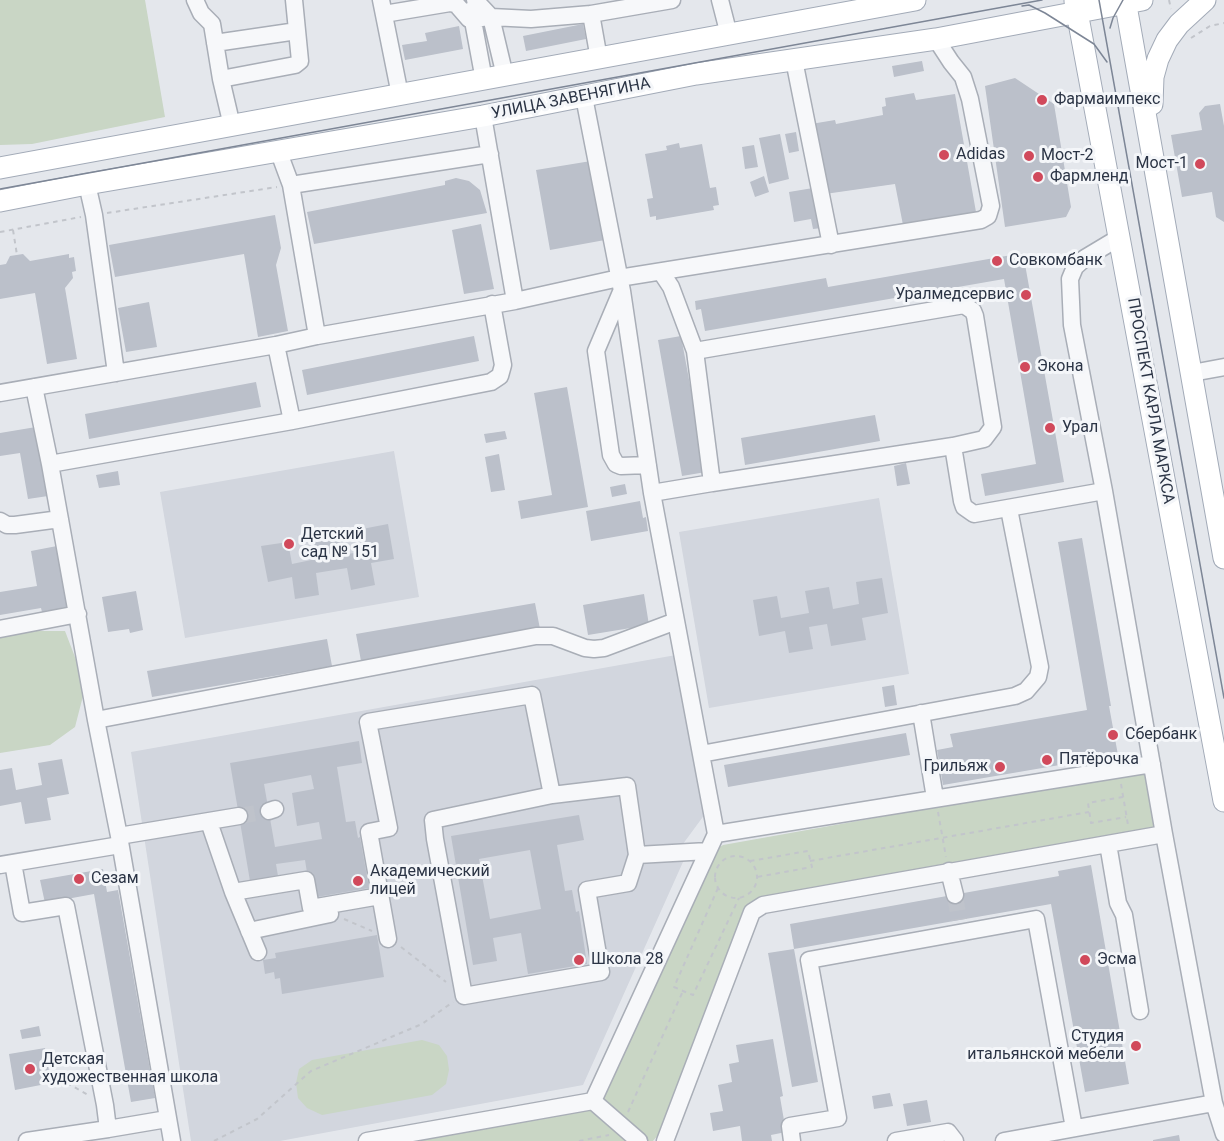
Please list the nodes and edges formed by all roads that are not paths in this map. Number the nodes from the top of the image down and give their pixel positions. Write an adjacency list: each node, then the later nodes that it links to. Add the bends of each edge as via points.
1 (195, 0): 17 (lane)
2 (208, 0): 17 (lane)
3 (294, 0): 18 (lane)
4 (469, 0): 16 (lane)
5 (475, 0): 15 (lane)
6 (672, 0): 14 (lane)
7 (720, 0): 19 (lane)
8 (915, 0): 19 (main road, УЛИЦА ЗАВЕНЯГИНА)
9 (1205, 0): 31 (main road, via 1167,39 1158,59 1153,77)
10 (1131, 1): 12 (main road, УЛИЦА ЗАВЕНЯГИНА); 31 (main road)
11 (425, 4): 13 (lane); 16 (lane, via 456,4)
12 (1076, 6): 20 (main road, УЛИЦА ЗАВЕНЯГИНА); 38 (main road, ПРОСПЕКТ КАРЛА МАРКСА)
13 (382, 7): 27 (lane)
14 (591, 14): 15 (lane, via 531,19); 22 (lane)
15 (490, 17): 16 (lane); 24 (lane)
16 (472, 19): 26 (lane)
17 (212, 24): 21 (lane)
18 (297, 31): 21 (lane); 25 (lane, via 297,64)
19 (729, 35): 22 (main road, УЛИЦА ЗАВЕНЯГИНА)
20 (936, 39): 23 (main road, УЛИЦА ЗАВЕНЯГИНА); 39 (lane, via 963,77 970,99 991,206 988,216)
21 (215, 43): 25 (lane)
22 (599, 58): 24 (main road, УЛИЦА ЗАВЕНЯГИНА)
23 (794, 60): 28 (main road, УЛИЦА ЗАВЕНЯГИНА, via 696,74); 39 (lane)
24 (505, 76): 26 (main road, УЛИЦА ЗАВЕНЯГИНА)
25 (221, 79): 30 (lane)
26 (484, 80): 27 (main road, УЛИЦА ЗАВЕНЯГИНА)
27 (400, 95): 30 (main road, УЛИЦА ЗАВЕНЯГИНА)
28 (584, 97): 29 (main road, УЛИЦА ЗАВЕНЯГИНА); 41 (lane)
29 (483, 116): 32 (main road, УЛИЦА ЗАВЕНЯГИНА); 33 (lane)
30 (232, 126): 34 (main road, УЛИЦА ЗАВЕНЯГИНА)
31 (1150, 137): 49 (main road)
32 (278, 150): 35 (main road, УЛИЦА ЗАВЕНЯГИНА); 36 (lane)
33 (490, 154): 36 (lane); 42 (lane)
34 (0, 168)
35 (87, 184): 37 (main road, УЛИЦА ЗАВЕНЯГИНА); 48 (lane)
36 (291, 185): 44 (lane)
37 (0, 201)
38 (1120, 237): 57 (lane, via 1085,258 1071,279 1072,325); 72 (main road, ПРОСПЕКТ КАРЛА МАРКСА)
39 (831, 245): 40 (lane)
40 (661, 272): 41 (lane); 46 (lane)
41 (620, 285): 42 (lane); 55 (lane); 55 (lane, via 596,351 611,455 621,466)
42 (516, 301): 43 (lane)
43 (492, 304): 44 (lane); 52 (lane, via 503,365 496,380)
44 (317, 336): 45 (lane)
45 (276, 345): 48 (lane); 52 (lane)
46 (694, 351): 53 (lane, via 964,304 975,316 993,427 984,439); 56 (lane)
47 (1224, 367): 49 (lane)
48 (116, 373): 50 (lane)
49 (1191, 373): 62 (main road)
50 (34, 387): 51 (lane); 54 (lane)
51 (0, 393)
52 (292, 421): 54 (lane)
53 (953, 446): 56 (lane); 59 (lane, via 964,507 974,514)
54 (50, 464): 60 (lane)
55 (648, 465): 58 (lane)
56 (712, 483): 58 (lane)
57 (1104, 491): 59 (lane); 69 (lane)
58 (652, 493): 64 (lane)
59 (1009, 509): 66 (lane, via 1040,667 1038,677 1026,691 1015,696)
60 (60, 519): 61 (lane, via 15,525); 63 (lane)
61 (0, 521)
62 (1224, 558)
63 (78, 614): 65 (lane); 67 (lane)
64 (676, 621): 67 (lane, via 594,650 553,636 536,636); 68 (lane)
65 (0, 629)
66 (921, 713): 68 (lane); 71 (lane)
67 (96, 720): 77 (lane)
68 (701, 754): 75 (lane)
69 (1152, 764): 71 (lane); 76 (lane)
70 (552, 795): 80 (lane, via 627,786); 80 (lane, via 433,820 464,996 601,972 587,890 628,883); 85 (lane, via 532,695 368,722 389,828 369,832)
71 (935, 798): 75 (lane)
72 (1224, 801)
73 (239, 816): 74 (lane)
74 (209, 822): 77 (lane); 83 (lane)
75 (716, 834): 79 (lane)
76 (1164, 834): 78 (lane); 92 (lane)
77 (120, 840): 81 (lane); 93 (lane)
78 (1108, 844): 82 (lane); 90 (lane)
79 (708, 851): 80 (lane); 91 (lane)
80 (637, 855)
81 (7, 864): 95 (lane, via 22,913 66,906)
82 (949, 871): 84 (lane); 101 (lane, via 763,905 752,912)
83 (233, 892): 86 (lane, via 306,880 310,908); 87 (lane)
84 (955, 895)
85 (380, 896): 86 (lane); 88 (lane)
86 (330, 910): 87 (lane)
87 (249, 932): 89 (lane)
88 (388, 939)
89 (258, 952)
90 (1140, 1011)
91 (593, 1101): 99 (lane); 100 (lane)
92 (1214, 1103): 94 (lane); 96 (lane)
93 (167, 1119): 95 (lane); 98 (lane)
94 (1074, 1128): 102 (lane, via 1036,919 960,926 809,960 838,1118 790,1126); 105 (lane)
95 (108, 1129): 97 (lane)
96 (1224, 1134)
97 (27, 1141)
98 (172, 1141)
99 (367, 1141)
100 (639, 1141)
101 (664, 1141)
102 (792, 1141)
103 (896, 1141): 104 (lane, via 948,1132)
104 (955, 1141)
105 (1004, 1141)

